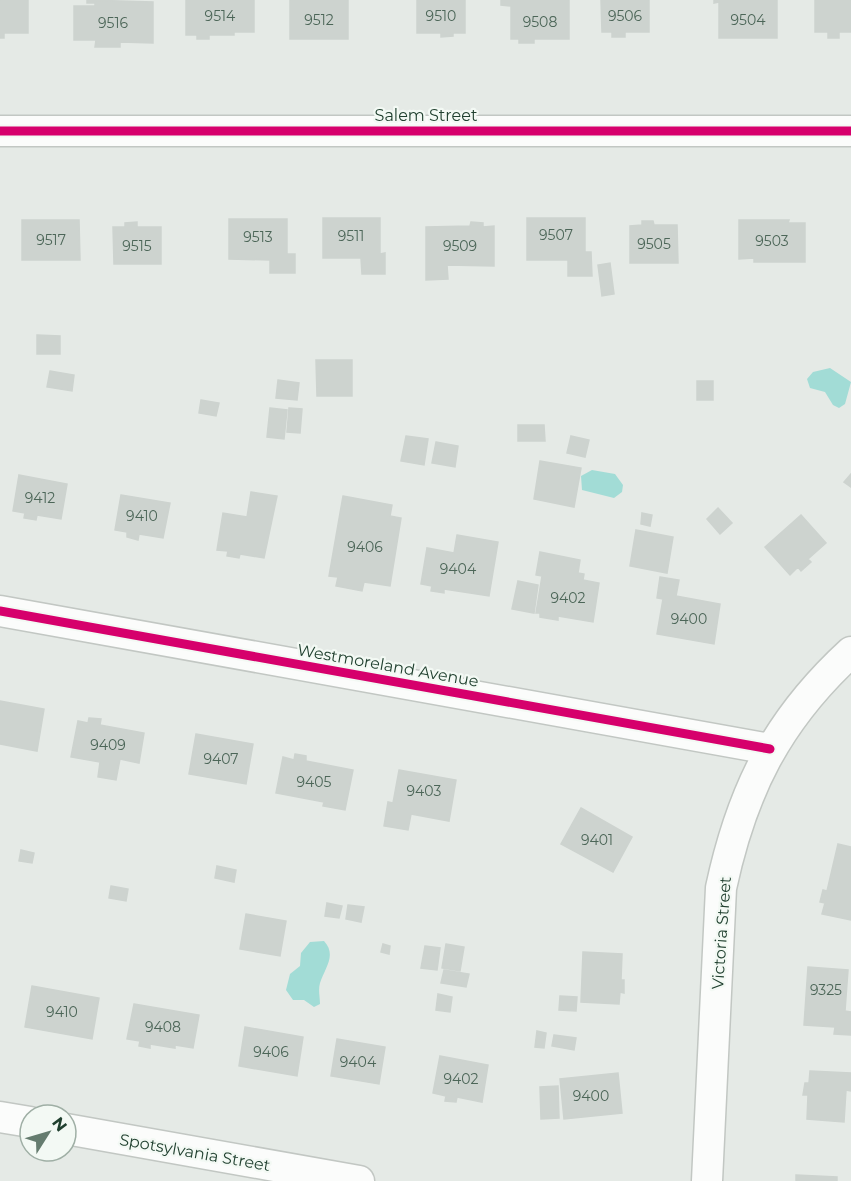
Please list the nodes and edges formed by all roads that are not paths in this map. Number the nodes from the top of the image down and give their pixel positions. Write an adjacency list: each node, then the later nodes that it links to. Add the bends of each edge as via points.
1 (851, 130): 2 (street, Salem Street)
2 (0, 131)
3 (0, 611): 5 (street, Westmoreland Avenue)
4 (851, 652): 5 (street, Victoria Street, via 796,710)
5 (770, 749): 10 (street, Victoria Street, via 746,800 721,888)
6 (0, 1117): 7 (street)
7 (18, 1120)
8 (78, 1131): 9 (street, Spotsylvania Street)
9 (359, 1181)
10 (707, 1181)

